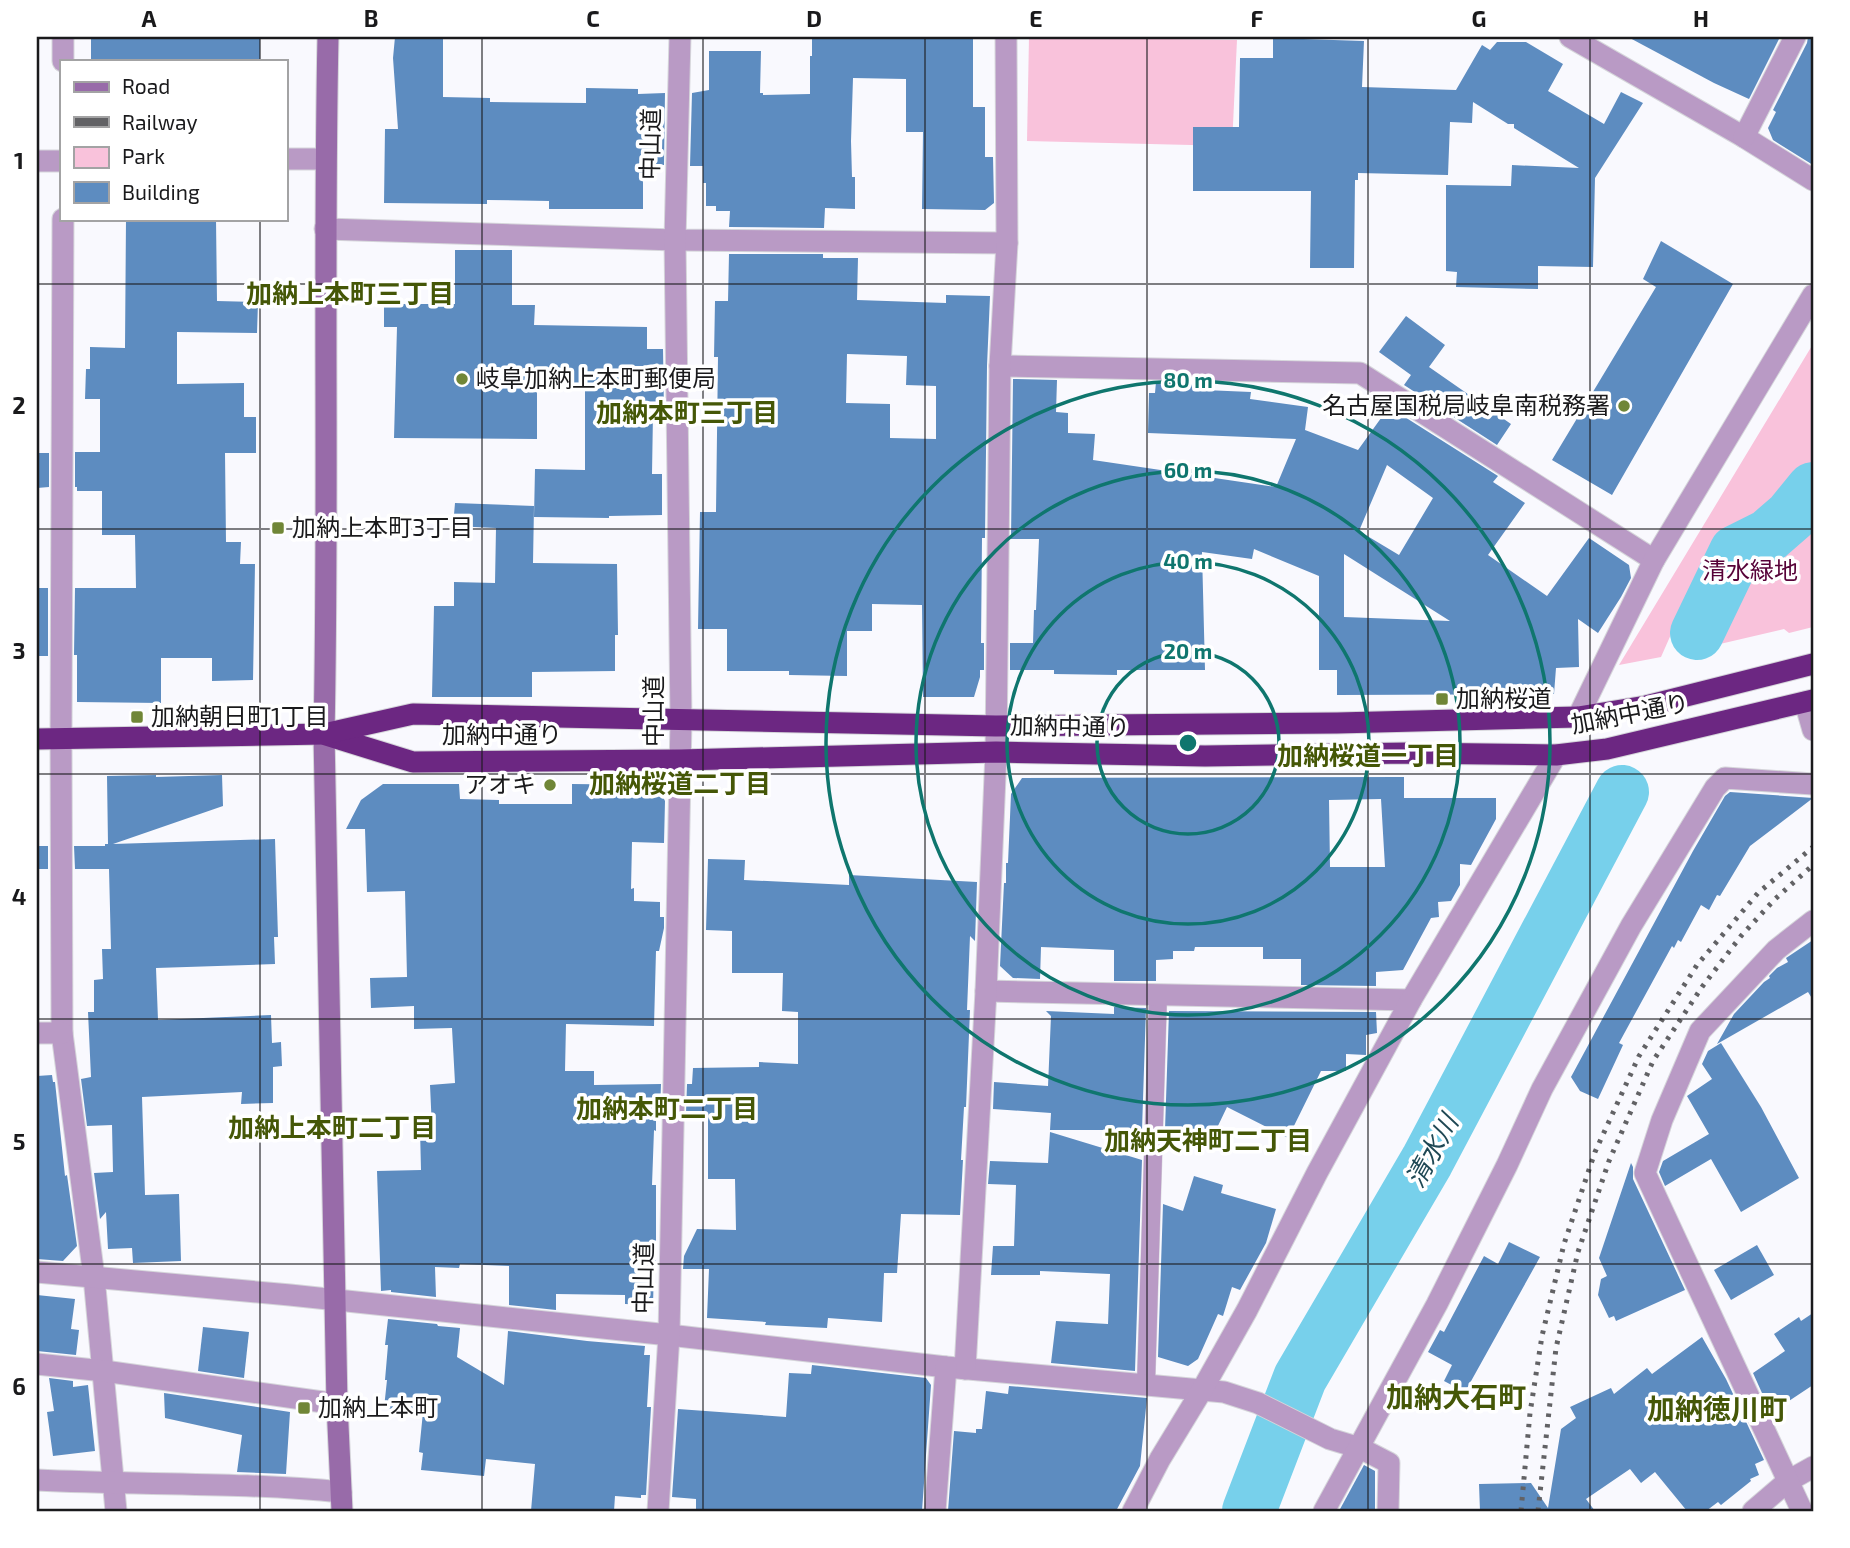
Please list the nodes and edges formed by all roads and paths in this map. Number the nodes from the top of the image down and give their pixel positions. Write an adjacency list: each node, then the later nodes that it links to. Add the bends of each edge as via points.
1 (63, 37): 8 (street)
2 (328, 37): 11 (street)
3 (680, 37): 17 (street, 中山道)
4 (1006, 37): 18 (street)
5 (1570, 37): 7 (street)
6 (1794, 37): 9 (street)
7 (1600, 45): 9 (street)
8 (63, 60)
9 (1744, 137): 14 (street)
10 (287, 159): 11 (street)
11 (326, 159): 16 (street)
12 (37, 161): 13 (street)
13 (60, 161)
14 (1813, 180)
15 (63, 220): 30 (street)
16 (325, 229): 17 (street); 28 (street)
17 (675, 240): 18 (street); 25 (street, 中山道)
18 (1007, 243): 20 (street)
19 (1813, 295): 21 (street)
20 (1000, 366): 21 (street, via 1360,373); 26 (street)
21 (1654, 560): 24 (street)
22 (1813, 664): 24 (highway, 加納中通り, via 1646,706)
23 (1809, 701): 27 (street); 32 (highway, 加納中通り, via 1607,749)
24 (1578, 717): 26 (highway, 加納中通り)
25 (681, 720): 26 (highway, 加納中通り); 28 (highway, 加納中通り, via 413,714); 33 (street, 中山道)
26 (996, 726): 31 (street)
27 (1813, 730)
28 (324, 734): 30 (highway, 加納中通り); 33 (highway, 加納中通り, via 413,762); 43 (street)
29 (37, 739): 30 (highway, 加納中通り)
30 (61, 739): 40 (street)
31 (996, 751): 32 (highway, 加納中通り, via 1205,756); 33 (highway, 加納中通り); 36 (street)
32 (1556, 755): 38 (street)
33 (680, 760): 44 (street, 中山道)
34 (1813, 784): 51 (street, via 1726,778 1715,788 1631,926 1549,1077)
35 (1813, 920): 54 (street, via 1776,950 1700,1031 1645,1173)
36 (985, 991): 37 (street); 46 (street)
37 (1158, 995): 38 (street); 48 (lane)
38 (1411, 1000): 49 (street)
39 (37, 1033): 40 (street)
40 (62, 1033): 42 (street)
41 (37, 1272): 42 (street)
42 (94, 1277): 43 (street); 47 (street)
43 (335, 1301): 44 (street); 50 (street)
44 (669, 1335): 46 (street); 58 (street, 中山道)
45 (37, 1364): 47 (street)
46 (956, 1368): 48 (street); 59 (street)
47 (104, 1371): 50 (street); 55 (street)
48 (1146, 1384): 49 (street)
49 (1202, 1390): 51 (street, via 1258,1403); 60 (street)
50 (337, 1404): 56 (street)
51 (1360, 1448): 61 (street); 62 (street, via 1389,1463)
52 (1813, 1467): 54 (street)
53 (37, 1480): 55 (street)
54 (1788, 1481): 63 (street); 64 (street)
55 (113, 1484): 56 (street, via 282,1486); 57 (street)
56 (341, 1502)
57 (116, 1511)
58 (658, 1511)
59 (935, 1511)
60 (1133, 1511)
61 (1324, 1511)
62 (1388, 1511)
63 (1753, 1511)
64 (1802, 1511)

